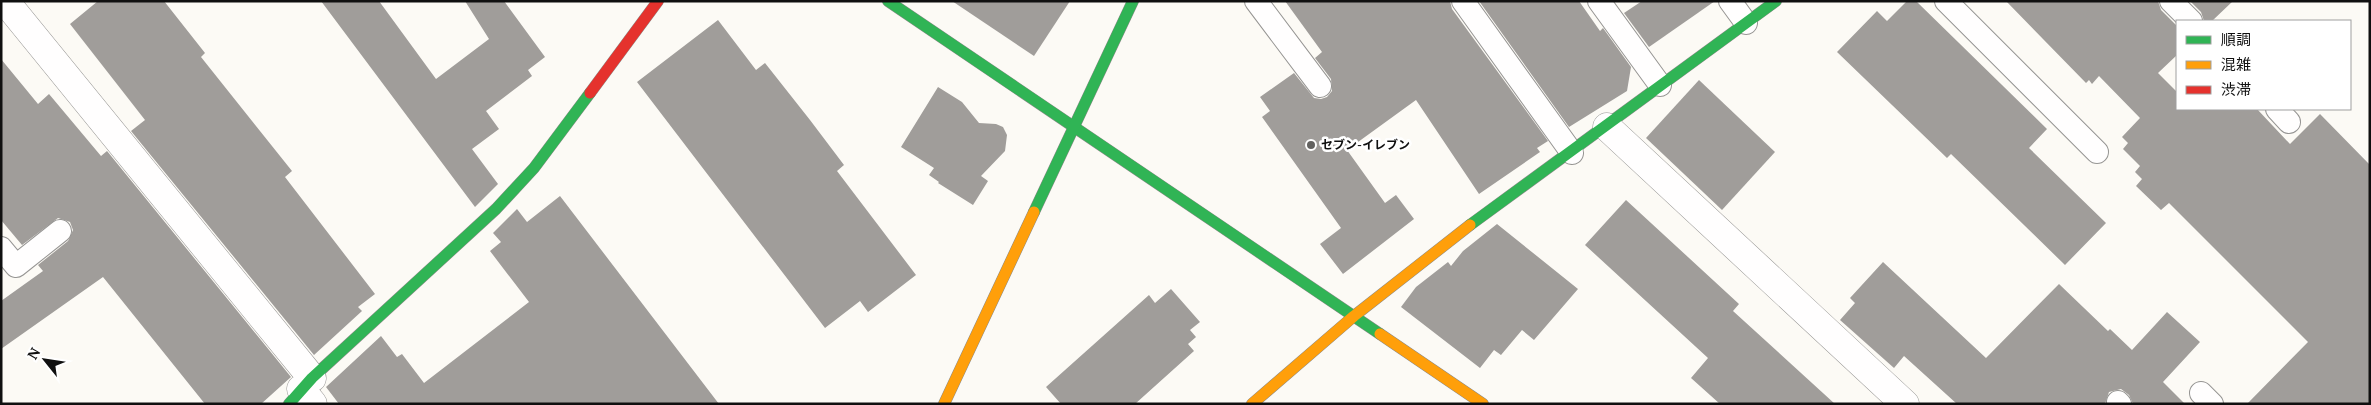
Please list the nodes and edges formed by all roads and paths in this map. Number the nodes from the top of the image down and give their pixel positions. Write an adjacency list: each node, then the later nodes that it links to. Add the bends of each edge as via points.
1 (5, 1): 23 (street)
2 (658, 1): 23 (street, via 534,168 489,216)
3 (888, 1): 16 (street)
4 (1133, 1): 16 (street)
5 (1256, 1): 14 (lane)
6 (1463, 1): 19 (lane)
7 (1599, 1): 15 (lane)
8 (1730, 1): 13 (lane)
9 (1776, 1): 13 (street)
10 (1946, 1): 18 (lane)
11 (2171, 1): 12 (lane)
12 (2190, 20)
13 (1746, 23): 15 (street)
14 (1320, 86)
15 (1660, 86): 17 (street)
16 (1074, 127): 22 (street); 24 (street)
17 (1607, 127): 19 (street); 27 (street)
18 (2097, 152)
19 (1572, 153): 22 (street, via 1486,213)
20 (60, 231): 21 (lane, via 16,266)
21 (1, 248)
22 (1354, 316): 25 (street); 26 (street)
23 (304, 394)
24 (944, 404)
25 (1252, 404)
26 (1483, 404)
27 (1905, 404)

